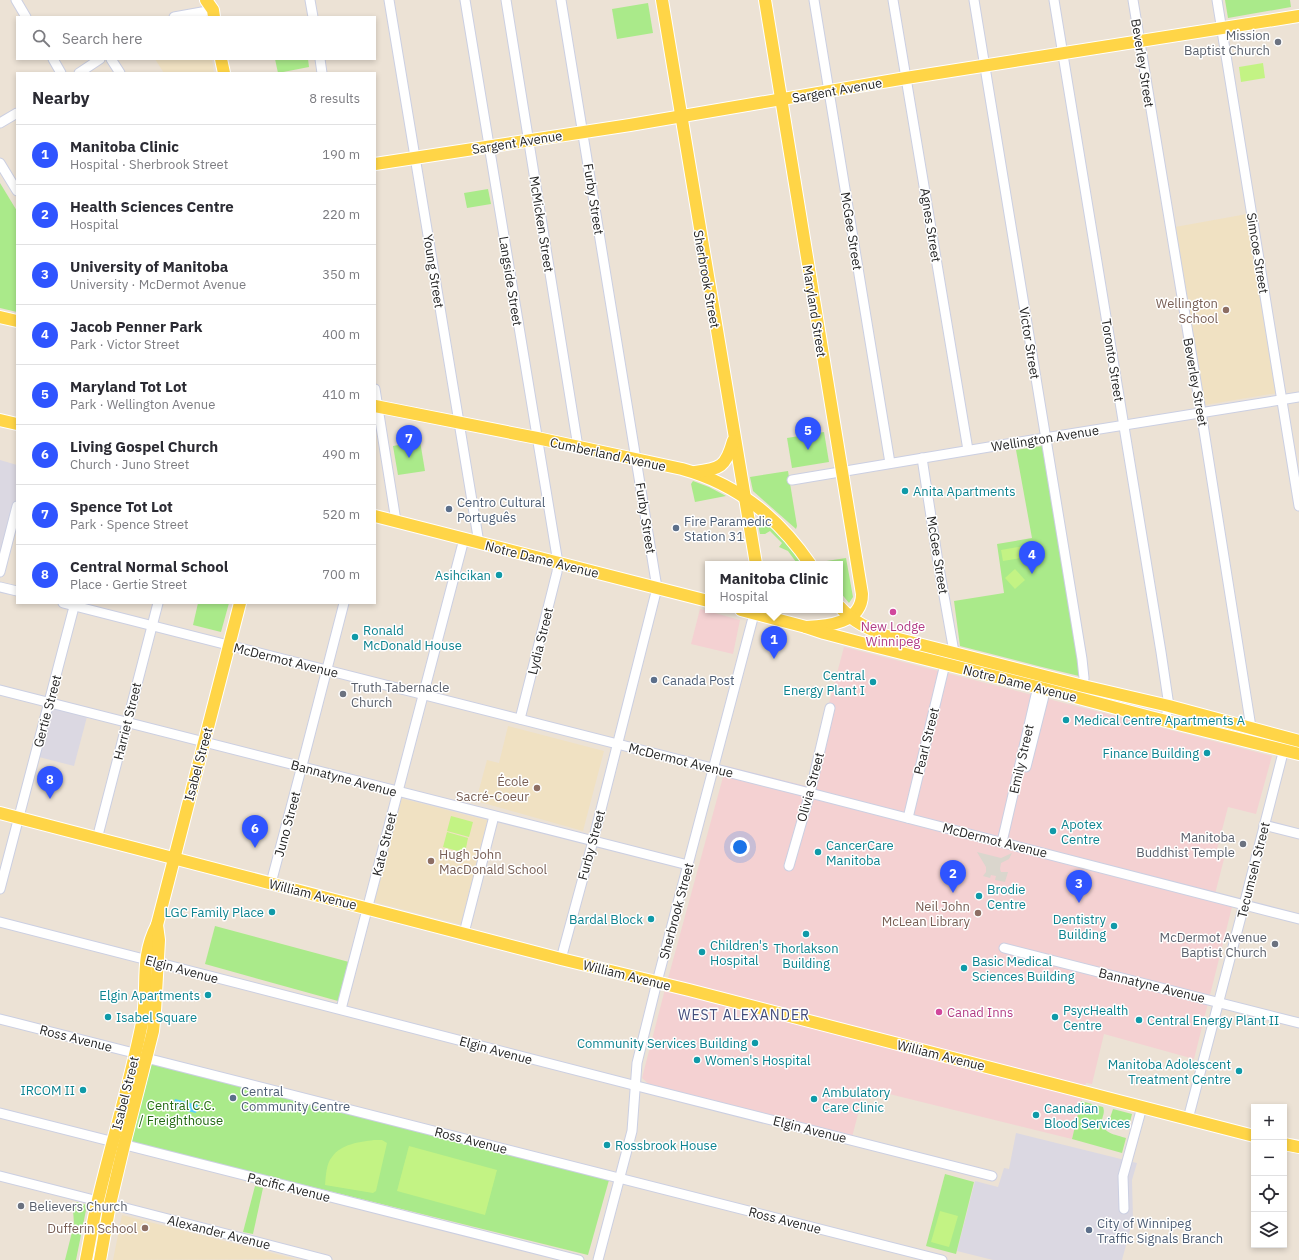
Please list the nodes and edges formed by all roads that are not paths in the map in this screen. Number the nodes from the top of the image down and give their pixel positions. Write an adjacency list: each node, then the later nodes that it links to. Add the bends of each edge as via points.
1 (16, 0): 16 (street)
2 (310, 0): 18 (street)
3 (389, 0): 43 (street, Young Street)
4 (465, 0): 42 (street, Langside Street)
5 (506, 0): 41 (street, McMicken Street)
6 (561, 0): 40 (street, Furby Street)
7 (662, 0): 38 (main road, Sherbrook Street)
8 (765, 0): 36 (main road, Maryland Street)
9 (814, 0): 35 (street, McGee Street)
10 (893, 0): 34 (street, Agnes Street)
11 (974, 0): 28 (street, Victor Street)
12 (1054, 0): 22 (street, Toronto Street)
13 (1133, 0): 21 (street, Beverley Street)
14 (1217, 0): 20 (street, Simcoe Street)
15 (212, 7): 17 (street)
16 (25, 16)
17 (178, 16)
18 (313, 16)
19 (1299, 16): 20 (main road, Sargent Avenue)
20 (1221, 28): 21 (main road, Sargent Avenue); 50 (street, Simcoe Street)
21 (1140, 41): 22 (main road, Sargent Avenue); 52 (street, Beverley Street)
22 (1063, 53): 28 (main road, Sargent Avenue); 56 (street, Toronto Street)
23 (54, 60): 29 (street)
24 (98, 60): 30 (street)
25 (112, 60): 31 (street)
26 (221, 60): 32 (main road)
27 (320, 60): 33 (street)
28 (985, 66): 34 (main road, Sargent Avenue); 59 (street, Victor Street)
29 (60, 72)
30 (80, 72)
31 (119, 72)
32 (224, 72)
33 (322, 72)
34 (906, 78): 35 (main road, Sargent Avenue); 61 (street, Agnes Street)
35 (829, 91): 36 (main road, Sargent Avenue); 64 (street, McGee Street)
36 (781, 100): 38 (main road, Sargent Avenue); 65 (main road, Maryland Street)
37 (16, 114): 39 (street)
38 (680, 116): 40 (main road, Sargent Avenue); 57 (main road, Sherbrook Street)
39 (0, 123)
40 (583, 132): 41 (main road, Sargent Avenue); 63 (street, Furby Street)
41 (530, 140): 42 (main road, Sargent Avenue); 60 (street, McMicken Street)
42 (489, 147): 43 (main road, Sargent Avenue); 58 (street, Langside Street)
43 (415, 158): 45 (main road, Sargent Avenue); 54 (street, Young Street)
44 (0, 163): 46 (street)
45 (376, 164)
46 (16, 189)
47 (0, 317): 48 (main road)
48 (16, 321)
49 (1299, 397): 50 (street, Wellington Avenue)
50 (1282, 400): 52 (street, Wellington Avenue); 69 (street, Simcoe Street)
51 (376, 407): 54 (main road, Cumberland Avenue); 72 (street)
52 (1201, 413): 56 (street, Wellington Avenue); 107 (street, Beverley Street)
53 (0, 420): 55 (main road)
54 (459, 423): 58 (main road, Cumberland Avenue); 74 (street, Young Street)
55 (16, 424)
56 (1123, 425): 59 (street, Wellington Avenue); 102 (street, Toronto Street)
57 (734, 437): 66 (main road, via 730,455 721,467); 68 (main road, Sherbrook Street)
58 (537, 438): 60 (main road, Cumberland Avenue); 77 (street, Langside Street)
59 (1046, 438): 61 (street, Wellington Avenue); 98 (street, Victor Street, via 1082,659)
60 (578, 447): 63 (main road, Cumberland Avenue)
61 (968, 450): 62 (street, Wellington Avenue)
62 (922, 458): 64 (street, Wellington Avenue); 94 (street, McGee Street)
63 (637, 460): 66 (main road, Cumberland Avenue); 80 (street, Furby Street)
64 (890, 463): 65 (street, Wellington Avenue)
65 (841, 471): 67 (street, Wellington Avenue); 90 (main road, Maryland Street, via 862,594 861,604)
66 (694, 472): 68 (main road, Cumberland Avenue)
67 (792, 480)
68 (744, 497): 75 (main road, Sherbrook Street); 76 (main road, Cumberland Avenue, via 778,524)
69 (1299, 506)
70 (16, 510): 78 (street)
71 (376, 516): 72 (main road, Notre Dame Avenue)
72 (396, 521): 73 (main road, Notre Dame Avenue)
73 (464, 539): 74 (main road, Notre Dame Avenue); 100 (street, Kate Street)
74 (479, 543): 77 (main road, Notre Dame Avenue)
75 (755, 561)
76 (808, 561)
77 (558, 563): 80 (main road, Notre Dame Avenue); 104 (street, Lydia Street)
78 (0, 572)
79 (0, 587): 81 (street)
80 (657, 588): 82 (main road, Notre Dame Avenue); 112 (street, Furby Street)
81 (16, 591)
82 (705, 601)
83 (75, 604): 91 (street, McDermot Avenue); 101 (street, Gertie Street)
84 (158, 604): 91 (street, Harriet Street)
85 (240, 604): 93 (main road, Isabel Street)
86 (344, 604): 96 (street, Juno Street)
87 (843, 610): 90 (main road)
88 (754, 613): 116 (street, Sherbrook Street)
89 (771, 614): 92 (main road, Notre Dame Avenue)
90 (849, 617): 92 (main road, via 832,625); 94 (main road, Notre Dame Avenue, via 870,630 887,636)
91 (152, 626): 93 (street, McDermot Avenue); 106 (street, Harriet Street)
92 (806, 626): 95 (main road, Notre Dame Avenue, via 842,638)
93 (229, 645): 96 (street, McDermot Avenue); 111 (main road, Isabel Street)
94 (954, 652): 97 (main road, Notre Dame Avenue)
95 (945, 664): 97 (main road, Notre Dame Avenue); 122 (street, Pearl Street)
96 (327, 670): 100 (street, McDermot Avenue); 115 (street, Juno Street)
97 (1043, 682): 98 (main road, Notre Dame Avenue); 105 (main road, Notre Dame Avenue); 127 (street, Emily Street)
98 (1083, 686): 102 (main road, Notre Dame Avenue)
99 (0, 690): 101 (street, Bannatyne Avenue)
100 (423, 694): 104 (street, McDermot Avenue); 117 (street, Kate Street)
101 (49, 703): 106 (street, Bannatyne Avenue); 121 (street, Gertie Street)
102 (1169, 706): 105 (street, Toronto Street); 107 (main road, Notre Dame Avenue)
103 (830, 708): 118 (street, Olivia Street)
104 (520, 719): 112 (street, McDermot Avenue)
105 (1165, 720): 109 (main road, Notre Dame Avenue)
106 (126, 722): 111 (street, Bannatyne Avenue); 125 (street, Harriet Street)
107 (1251, 728): 108 (main road, Notre Dame Avenue); 109 (street, Beverley Street)
108 (1286, 737): 110 (main road, Notre Dame Avenue); 113 (street, Tecumseh Street)
109 (1248, 741): 113 (main road, Notre Dame Avenue)
110 (1299, 741)
111 (204, 742): 115 (street, Bannatyne Avenue); 128 (main road, Isabel Street)
112 (617, 744): 116 (street, McDermot Avenue); 126 (street, Furby Street)
113 (1283, 750): 114 (main road, Notre Dame Avenue); 123 (street, Tecumseh Street)
114 (1299, 754)
115 (302, 766): 117 (street, Bannatyne Avenue); 131 (street, Juno Street)
116 (713, 769): 118 (street, McDermot Avenue); 129 (street, Sherbrook Street)
117 (398, 792): 120 (street, Bannatyne Avenue); 134 (street, Kate Street)
118 (810, 793): 122 (street, McDermot Avenue); 130 (street, Olivia Street)
119 (0, 812): 121 (main road, William Avenue)
120 (494, 816): 126 (street, Bannatyne Avenue); 138 (street)
121 (19, 817): 125 (main road, William Avenue); 132 (street, Gertie Street)
122 (908, 818): 127 (street, McDermot Avenue)
123 (1264, 825): 124 (street); 133 (street, Tecumseh Street)
124 (1299, 834)
125 (98, 839): 128 (main road, William Avenue)
126 (593, 841): 129 (street, Bannatyne Avenue); 140 (street, Furby Street)
127 (1005, 843): 133 (street, McDermot Avenue)
128 (174, 857): 131 (main road, William Avenue); 137 (main road, Isabel Street)
129 (688, 865): 143 (street, Sherbrook Street)
130 (789, 866)
131 (271, 883): 134 (main road, William Avenue)
132 (0, 889)
133 (1244, 905): 135 (street, McDermot Avenue); 144 (street, Tecumseh Street)
134 (368, 908): 138 (main road, William Avenue); 145 (street, Kate Street)
135 (1299, 920)
136 (0, 922): 141 (street, Elgin Avenue)
137 (157, 925): 141 (main road, Isabel Street, via 150,938); 142 (main road, Isabel Street)
138 (464, 933): 140 (main road, William Avenue)
139 (1004, 948): 144 (street, Bannatyne Avenue)
140 (561, 959): 143 (main road, William Avenue)
141 (146, 960): 142 (street, Elgin Avenue); 148 (main road, Isabel Street)
142 (158, 964): 145 (street, Elgin Avenue); 148 (main road, Isabel Street, via 153,1031)
143 (657, 982): 149 (street, Sherbrook Street, via 637,1064); 150 (main road, William Avenue)
144 (1218, 1002): 147 (street, Bannatyne Avenue); 152 (street, Tecumseh Street)
145 (341, 1009): 149 (street, Elgin Avenue)
146 (0, 1019): 148 (street, Ross Avenue)
147 (1299, 1023)
148 (140, 1056): 154 (main road, Isabel Street); 159 (street, Ross Avenue)
149 (635, 1086): 158 (street, Elgin Avenue); 159 (street, Sherbrook Street, via 633,1126)
150 (1142, 1107): 152 (main road, William Avenue); 162 (street, via 1123,1176)
151 (0, 1113): 154 (street, Pacific Avenue)
152 (1188, 1119): 153 (main road, William Avenue)
153 (1251, 1135)
154 (118, 1143): 160 (main road, Isabel Street); 161 (main road, Isabel Street); 167 (street, Pacific Avenue)
155 (1287, 1145): 156 (main road)
156 (1299, 1148)
157 (0, 1176): 160 (street)
158 (992, 1176)
159 (620, 1177): 168 (street, Sherbrook Street); 169 (street, Ross Avenue)
160 (98, 1201): 164 (main road, Isabel Street)
161 (110, 1204): 163 (street, Alexander Avenue); 165 (main road, Isabel Street)
162 (1124, 1209)
163 (306, 1257): 166 (street, Alexander Avenue)
164 (86, 1260)
165 (100, 1260)
166 (328, 1260)
167 (579, 1260)
168 (598, 1260)
169 (942, 1260)

